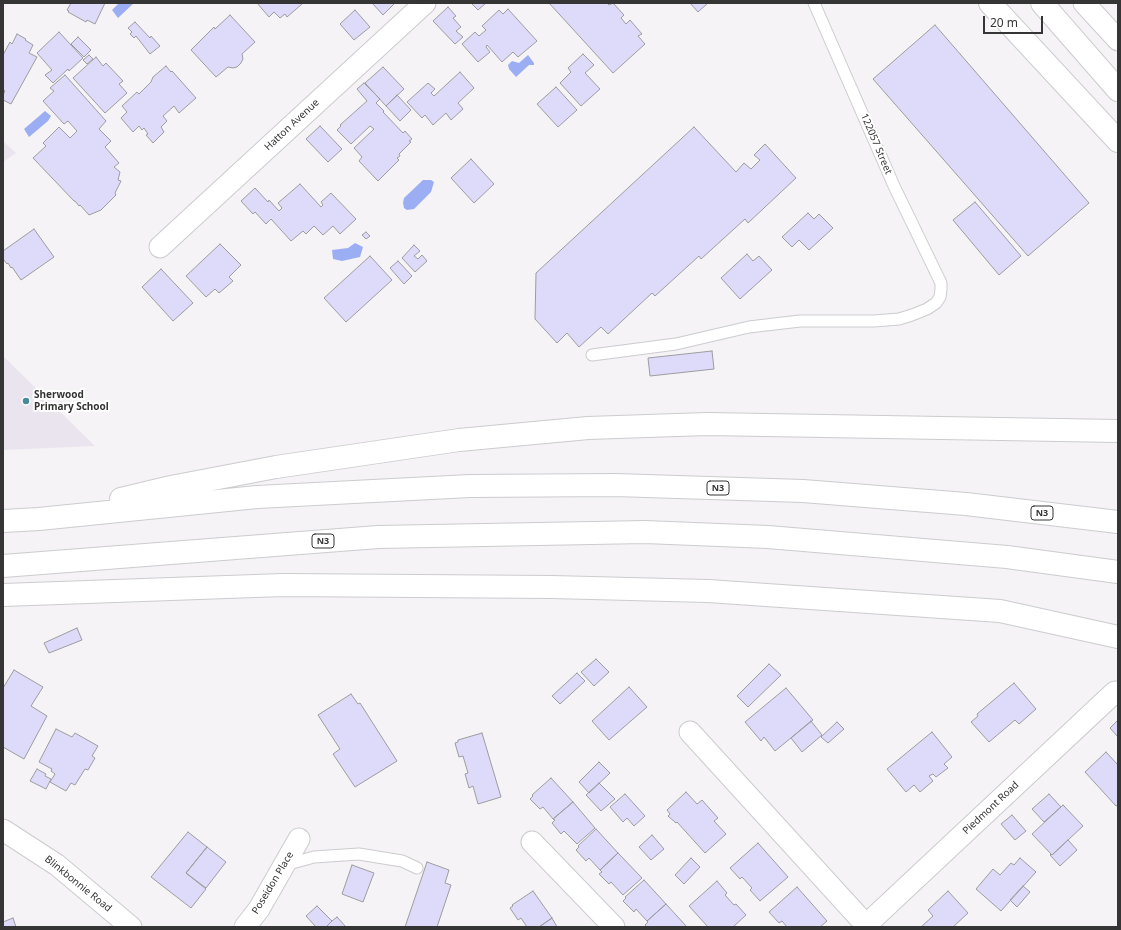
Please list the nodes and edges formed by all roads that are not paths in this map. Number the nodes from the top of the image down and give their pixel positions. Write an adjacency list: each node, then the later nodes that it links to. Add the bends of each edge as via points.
1 (425, 3): 9 (street, Hatton Avenue)
2 (814, 3): 10 (lane, 122057 Street, via 894,186 941,283 940,297 927,309 898,319 800,321 749,327 676,344)
3 (990, 3): 8 (main road)
4 (1042, 3): 7 (main road)
5 (1084, 3): 6 (street)
6 (1118, 40)
7 (1118, 90)
8 (1118, 141)
9 (160, 247)
10 (592, 355)
11 (1118, 431): 12 (main road, via 707,424 588,428 459,440 276,467 171,487)
12 (38, 519): 13 (main road, N3); 14 (main road, N3, via 257,497 470,486 615,485 803,491 966,504)
13 (3, 521)
14 (1118, 522)
15 (3, 566): 16 (main road, N3, via 378,537 644,532 768,537 1007,557)
16 (1118, 572)
17 (3, 595): 18 (main road, via 283,585 708,591 1000,611)
18 (1118, 637)
19 (1115, 692): 26 (street, Piedmont Road)
20 (690, 732): 26 (street, Piedmont Road)
21 (3, 830): 27 (street, Blinkbonnie Road, via 57,865)
22 (299, 839): 24 (street, Poseidon Place)
23 (532, 842): 29 (street)
24 (284, 865): 25 (lane, via 314,857 358,854 402,861); 28 (street, Poseidon Place, via 259,909)
25 (417, 868)
26 (865, 926)
27 (131, 927)
28 (245, 927)
29 (614, 927)

